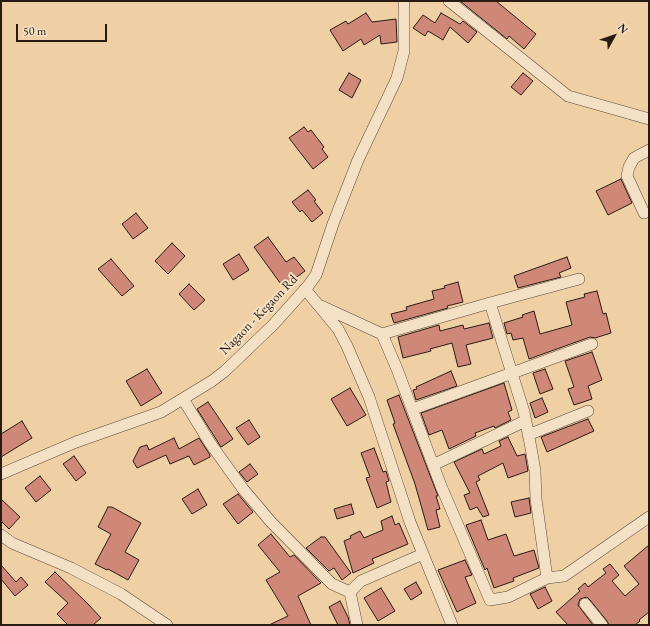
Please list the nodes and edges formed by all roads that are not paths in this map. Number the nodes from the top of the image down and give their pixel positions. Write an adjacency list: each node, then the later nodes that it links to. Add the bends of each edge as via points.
1 (404, 1): 7 (street, Nagaon - Kegaon Rd, via 404,51 397,78 358,160 316,275)
2 (449, 1): 3 (street, via 568,96)
3 (649, 119)
4 (649, 150): 5 (street, via 634,158 627,176)
5 (644, 213)
6 (578, 279): 8 (street)
7 (305, 289): 9 (street); 13 (street, Nagaon - Kegaon Rd, via 273,325 225,371)
8 (490, 303): 10 (street); 12 (street)
9 (318, 304): 10 (street); 22 (street, via 338,329 369,397)
10 (382, 334): 14 (street)
11 (592, 344): 12 (street)
12 (512, 374): 14 (street); 16 (street)
13 (183, 399): 19 (street, Nagaon - Kegaon Rd, via 161,412 76,442); 24 (street, via 210,443 271,522 332,584)
14 (413, 410): 18 (street)
15 (588, 411): 17 (street)
16 (525, 421): 17 (street); 18 (street)
17 (528, 435): 23 (street, via 535,471 536,499)
18 (433, 465): 23 (street, via 490,600 508,597)
19 (1, 474)
20 (649, 517): 23 (street, via 564,576)
21 (1, 535): 26 (street, via 12,543 71,568 121,594)
22 (423, 554): 24 (street, via 361,582); 28 (street)
23 (547, 578)
24 (350, 592): 27 (street)
25 (585, 604): 29 (street)
26 (167, 625)
27 (357, 625)
28 (452, 625)
29 (602, 625)

